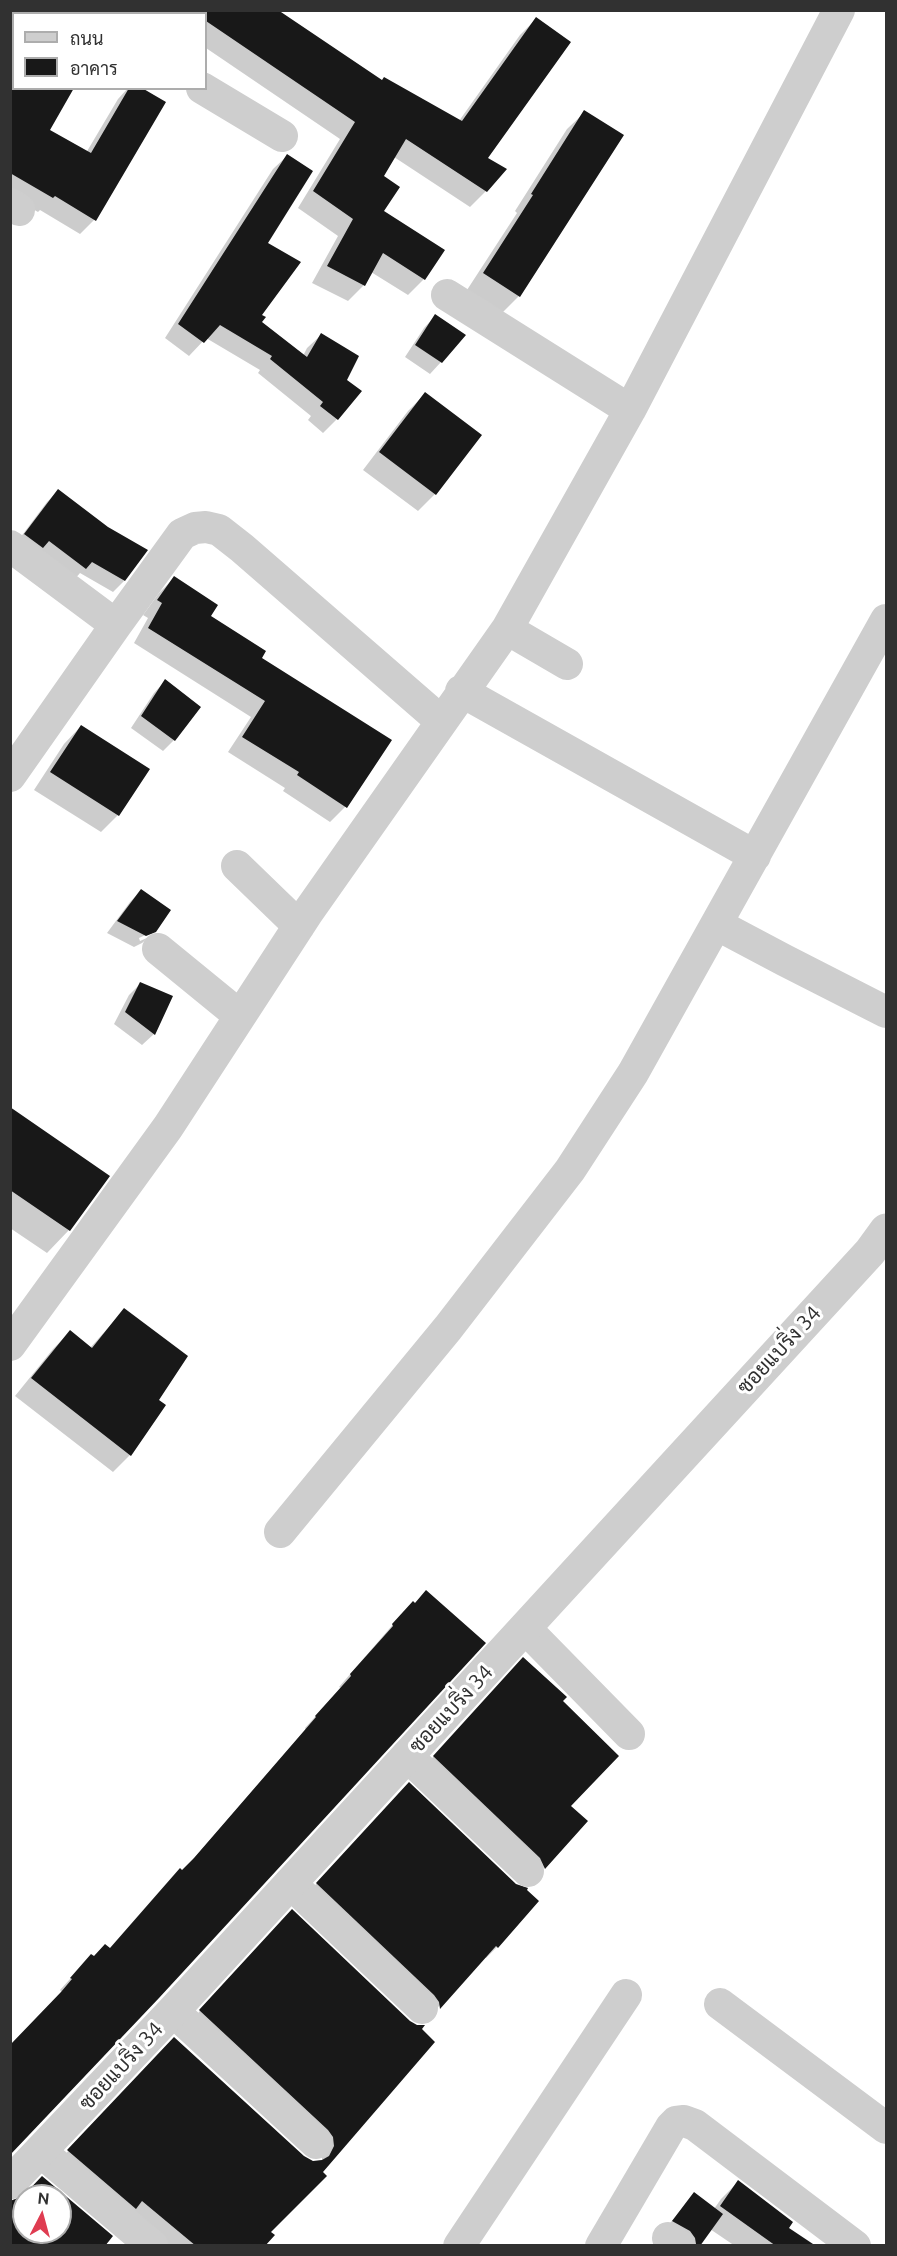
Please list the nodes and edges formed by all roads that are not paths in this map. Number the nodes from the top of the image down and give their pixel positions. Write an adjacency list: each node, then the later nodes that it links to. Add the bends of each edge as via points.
1 (839, 10): 5 (street)
2 (205, 90): 3 (street)
3 (282, 136)
4 (447, 295): 5 (street)
5 (630, 410): 9 (street)
6 (10, 546): 8 (street)
7 (886, 621): 14 (street)
8 (116, 625): 12 (street, via 182,534 195,528 219,530); 13 (street)
9 (507, 629): 10 (street); 11 (street)
10 (567, 664)
11 (461, 691): 12 (street); 14 (street)
12 (441, 721): 17 (street)
13 (13, 768)
14 (755, 856): 16 (street)
15 (237, 866): 17 (street)
16 (717, 924): 19 (street); 23 (street, via 633,1073 570,1170 448,1328)
17 (299, 926): 20 (street)
18 (158, 949): 20 (street)
19 (886, 1012)
20 (240, 1016): 22 (street, via 168,1127)
21 (886, 1230): 24 (street, ซอยแบริ่ง 34)
22 (10, 1345)
23 (280, 1532)
24 (525, 1628): 25 (street); 26 (street, ซอยแบริ่ง 34)
25 (629, 1734)
26 (407, 1756): 27 (street); 28 (street, ซอยแบริ่ง 34)
27 (528, 1871)
28 (290, 1882): 31 (street); 32 (street, ซอยแบริ่ง 34)
29 (626, 1995): 38 (street)
30 (720, 2004): 33 (street)
31 (422, 2008)
32 (173, 2011): 34 (street); 35 (street, ซอยแบริ่ง 34)
33 (886, 2128)
34 (316, 2143)
35 (40, 2151): 36 (street, ซอยแบริ่ง 34); 37 (street)
36 (10, 2183)
37 (136, 2241)
38 (459, 2246)
39 (602, 2246): 40 (street, via 671,2127 684,2121 695,2125)
40 (855, 2246)

